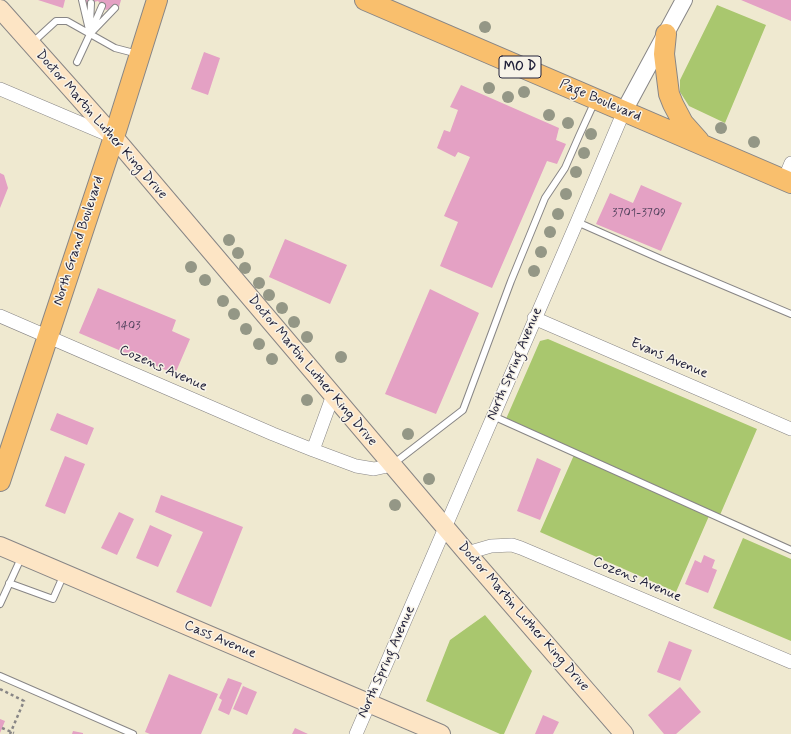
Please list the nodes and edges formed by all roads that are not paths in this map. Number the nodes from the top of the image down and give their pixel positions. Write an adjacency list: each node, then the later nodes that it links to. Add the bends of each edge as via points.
1 (82, 0): 9 (lane)
2 (157, 0): 12 (main road, North Grand Boulevard)
3 (365, 0): 15 (main road, Page Boulevard / MO D)
4 (684, 0): 10 (street, North Spring Avenue)
5 (91, 3): 9 (lane)
6 (102, 6): 9 (lane)
7 (114, 8): 9 (lane)
8 (0, 9): 11 (main road, Doctor Martin Luther King Drive)
9 (90, 34): 11 (lane, via 67,21 56,21); 12 (lane, via 115,48); 13 (lane)
10 (666, 34): 16 (street, North Spring Avenue); 18 (main road, via 665,64 673,104 683,122)
11 (31, 44): 17 (main road, Doctor Martin Luther King Drive)
12 (140, 54): 17 (main road, North Grand Boulevard)
13 (77, 62)
14 (0, 89): 17 (street)
15 (596, 99): 16 (main road, Page Boulevard / MO D); 29 (lane, via 565,168 545,198 462,410)
16 (624, 111): 18 (main road, Page Boulevard / MO D); 20 (street, North Spring Avenue)
17 (114, 137): 24 (main road, North Grand Boulevard); 25 (main road, Doctor Martin Luther King Drive)
18 (701, 144): 19 (main road, Page Boulevard / MO D)
19 (789, 175)
20 (577, 222): 21 (lane); 23 (street, North Spring Avenue)
21 (791, 314)
22 (0, 316): 24 (street, Cozens Avenue)
23 (534, 318): 26 (street, North Spring Avenue); 27 (street, Evans Avenue)
24 (48, 336): 28 (street, Cozens Avenue); 30 (main road, North Grand Boulevard)
25 (333, 395): 28 (street); 29 (main road, Doctor Martin Luther King Drive)
26 (493, 416): 31 (street, North Spring Avenue); 33 (lane)
27 (791, 429)
28 (313, 450): 29 (street, Cozens Avenue, via 356,466 374,469)
29 (392, 465): 31 (main road, Doctor Martin Luther King Drive)
30 (0, 481)
31 (445, 528): 34 (main road, Doctor Martin Luther King Drive); 41 (street, North Spring Avenue)
32 (0, 546): 35 (main road, Cass Avenue)
33 (791, 550)
34 (467, 553): 39 (street, Cozens Avenue, via 491,546 512,545 521,548); 42 (main road, Doctor Martin Luther King Drive)
35 (22, 555): 36 (main road, Cass Avenue); 37 (lane)
36 (65, 573): 37 (lane, via 53,600); 41 (main road, Cass Avenue)
37 (9, 583): 38 (lane)
38 (0, 604)
39 (791, 662)
40 (0, 676): 43 (lane)
41 (368, 703): 44 (street, North Spring Avenue); 45 (main road, Cass Avenue)
42 (620, 732)
43 (133, 734)
44 (356, 734)
45 (441, 734)

